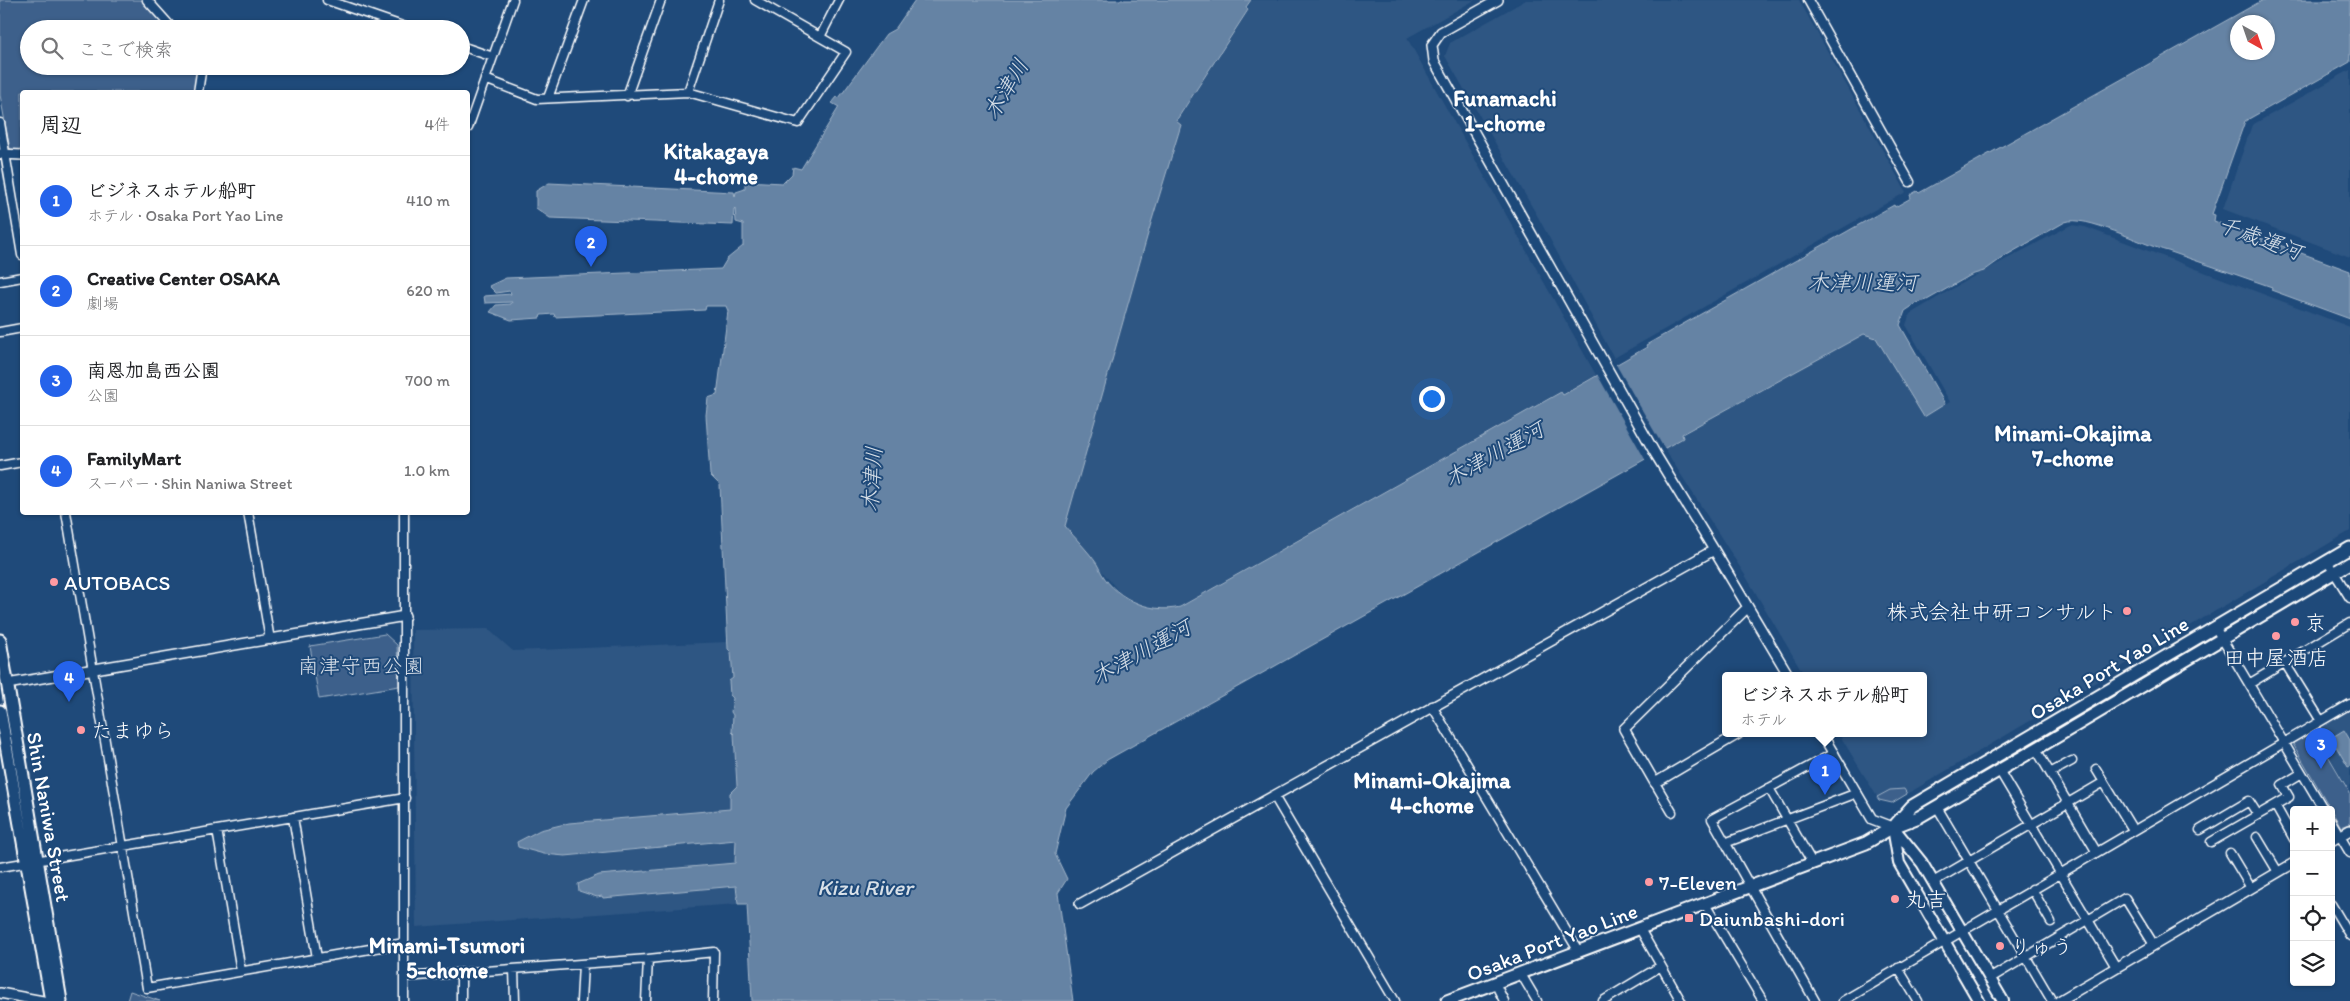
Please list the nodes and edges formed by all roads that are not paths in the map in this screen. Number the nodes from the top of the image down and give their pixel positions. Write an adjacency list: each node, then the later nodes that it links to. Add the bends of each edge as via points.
1 (147, 0): 11 (street)
2 (327, 0): 12 (street)
3 (513, 0): 15 (street)
4 (584, 0): 21 (street)
5 (660, 0): 20 (street)
6 (719, 0): 19 (street)
7 (755, 0): 13 (street)
8 (839, 0): 13 (street)
9 (1498, 0): 38 (street, via 1441,32 1432,45 1432,53 1604,364)
10 (1808, 0): 26 (street)
11 (165, 20)
12 (385, 20)
13 (820, 37): 19 (street, via 846,52 798,123)
14 (470, 49): 15 (street)
15 (493, 57): 17 (street)
16 (201, 75): 18 (street)
17 (485, 79): 21 (street, via 537,99); 22 (street)
18 (198, 90)
19 (688, 92): 20 (street)
20 (627, 96): 21 (street)
21 (548, 98)
22 (470, 122)
23 (0, 123): 24 (street)
24 (3, 153): 25 (street); 27 (street)
25 (20, 155)
26 (1910, 182)
27 (20, 244)
28 (20, 278): 29 (street)
29 (0, 281)
30 (20, 328): 31 (street)
31 (0, 332)
32 (20, 462): 33 (street)
33 (0, 466)
34 (67, 515): 51 (street)
35 (249, 515): 48 (street)
36 (404, 515): 44 (street)
37 (2350, 548): 39 (main road, Osaka Port Yao Line)
38 (1714, 550): 43 (street); 56 (street)
39 (2327, 561): 41 (street); 46 (main road, Osaka Port Yao Line)
40 (2350, 563): 41 (main road, Osaka Port Yao Line)
41 (2334, 573): 42 (street); 49 (main road, Osaka Port Yao Line)
42 (2350, 598)
43 (1748, 607): 52 (street); 69 (street, via 1624,729)
44 (405, 616): 48 (street); 74 (street)
45 (2350, 623): 50 (street)
46 (2215, 627): 49 (street); 84 (main road, Osaka Port Yao Line, via 1912,806)
47 (0, 640): 53 (main road, Shin Naniwa Street)
48 (270, 640): 51 (street)
49 (2223, 640): 54 (street); 62 (main road, Osaka Port Yao Line)
50 (2285, 662): 54 (street); 58 (street)
51 (93, 670): 53 (street); 96 (street)
52 (1787, 672)
53 (4, 684): 100 (main road, Shin Naniwa Street)
54 (2249, 684): 61 (street)
55 (2350, 704): 58 (street)
56 (1432, 706): 73 (street); 123 (street)
57 (0, 712): 100 (main road, Shin Naniwa Street)
58 (2321, 721): 61 (street)
59 (1733, 737): 69 (street)
60 (1824, 737): 63 (street)
61 (2283, 743): 67 (street); 87 (street)
62 (2036, 749): 66 (main road, Osaka Port Yao Line); 68 (street)
63 (1834, 754): 71 (street); 72 (street)
64 (2072, 761): 68 (street)
65 (2096, 769): 70 (street)
66 (1999, 770): 78 (main road, Osaka Port Yao Line); 83 (street)
67 (2302, 773): 76 (street, via 2282,785 2288,797); 77 (street)
68 (2050, 774): 75 (street)
69 (1655, 782): 79 (street)
70 (2104, 782): 75 (street); 87 (street)
71 (1769, 788): 82 (street); 95 (street, via 1712,819)
72 (1857, 793): 82 (street); 84 (street, via 1872,818)
73 (1274, 796): 111 (street); 148 (street)
74 (405, 798): 81 (street); 121 (street)
75 (2068, 803): 83 (street); 97 (street)
76 (2274, 805): 80 (street); 90 (street)
77 (2322, 806)
78 (1937, 807): 84 (main road, Osaka Port Yao Line); 101 (street)
79 (1672, 812)
80 (2258, 815): 88 (street, via 2249,801); 94 (street)
81 (293, 817): 86 (street); 125 (street)
82 (1787, 820): 95 (street); 102 (street)
83 (2033, 825): 101 (street); 105 (street)
84 (1893, 827): 102 (main road, Osaka Port Yao Line, via 1866,843); 107 (main road); 120 (main road, via 1899,863)
85 (2335, 828): 91 (street)
86 (217, 830): 96 (street); 132 (street)
87 (2133, 830): 97 (street)
88 (2200, 830)
89 (2350, 830): 91 (street)
90 (2290, 832)
91 (2340, 836): 93 (street); 99 (street)
92 (2257, 838): 106 (street)
93 (2335, 839)
94 (2211, 842)
95 (1725, 843): 108 (street)
96 (123, 846): 100 (street); 132 (street, via 147,988)
97 (2096, 851): 105 (street)
98 (2230, 853): 109 (street)
99 (2350, 853)
100 (32, 862): 104 (street); 140 (main road, Shin Naniwa Street); 141 (main road, Shin Naniwa Street)
101 (1971, 862): 107 (street); 113 (street)
102 (1813, 864): 108 (main road, Osaka Port Yao Line)
103 (2290, 865): 106 (street)
104 (0, 867)
105 (2061, 872): 110 (street); 115 (street)
106 (2278, 872): 109 (street)
107 (1933, 882): 118 (main road)
108 (1750, 888): 112 (main road, Osaka Port Yao Line); 155 (street)
109 (2251, 888): 122 (street)
110 (2032, 889): 113 (street); 116 (street)
111 (1080, 904)
112 (1706, 904): 117 (main road, Osaka Port Yao Line); 154 (street)
113 (1998, 909): 118 (street); 124 (street)
114 (2335, 911): 119 (street)
115 (2088, 919): 122 (street, via 2125,898); 124 (street); 129 (street)
116 (2051, 922)
117 (1640, 929): 123 (main road, Osaka Port Yao Line); 128 (street)
118 (1961, 930): 120 (street); 136 (main road)
119 (2350, 936)
120 (1944, 940): 130 (street); 158 (main road)
121 (404, 943): 125 (street); 135 (street)
122 (2154, 945): 129 (street)
123 (1579, 952): 134 (main road, Osaka Port Yao Line)
124 (2026, 956): 136 (street); 160 (street)
125 (317, 958): 132 (street)
126 (648, 960): 127 (street); 146 (street); 147 (street, via 714,952)
127 (583, 964): 131 (street); 145 (street)
128 (1661, 966): 152 (street); 153 (street)
129 (2116, 967): 161 (street)
130 (1898, 968): 156 (street); 157 (street)
131 (514, 969): 133 (street); 144 (street)
132 (241, 971)
133 (461, 973): 135 (street); 143 (street)
134 (1521, 974): 137 (main road, Osaka Port Yao Line); 151 (street)
135 (404, 977): 142 (street)
136 (1990, 978): 159 (main road)
137 (1495, 983): 149 (main road, Osaka Port Yao Line); 150 (street)
138 (0, 993): 139 (street)
139 (43, 1001)
140 (51, 1001)
141 (61, 1001)
142 (404, 1001)
143 (461, 1001)
144 (515, 1001)
145 (581, 1001)
146 (646, 1001)
147 (713, 1001)
148 (1395, 1001)
149 (1447, 1001)
150 (1504, 1001)
151 (1537, 1001)
152 (1603, 1001)
153 (1682, 1001)
154 (1763, 1001)
155 (1816, 1001)
156 (1843, 1001)
157 (1918, 1001)
158 (1979, 1001)
159 (2003, 1001)
160 (2052, 1001)
161 (2059, 1001)

